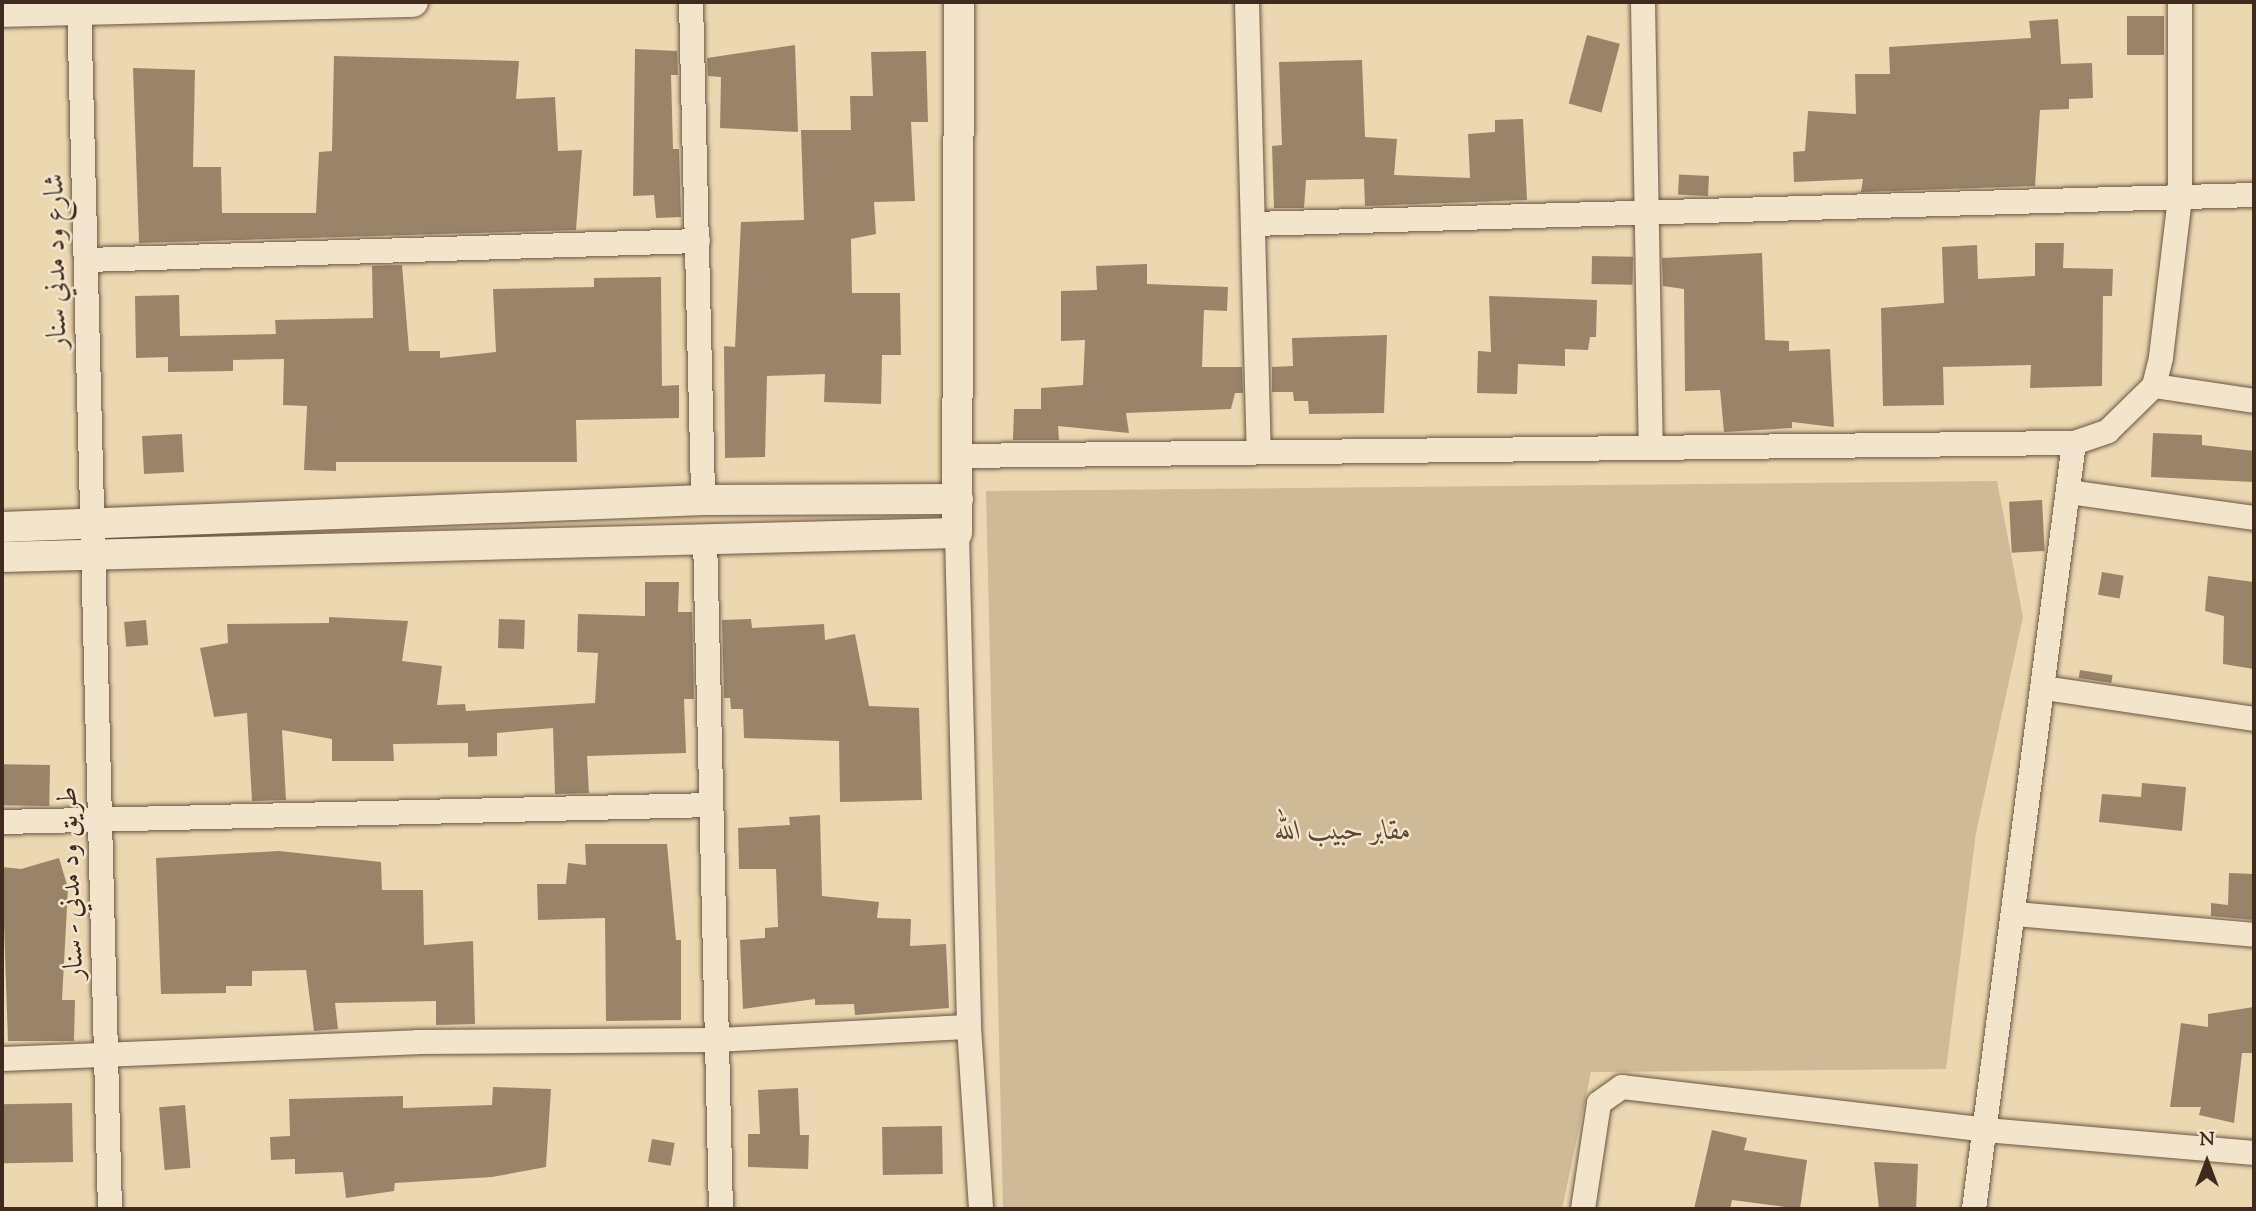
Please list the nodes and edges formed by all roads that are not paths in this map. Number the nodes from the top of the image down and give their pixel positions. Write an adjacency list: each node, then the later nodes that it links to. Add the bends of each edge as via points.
1 (413, 2): 7 (street)
2 (691, 2): 13 (street)
3 (959, 2): 20 (street)
4 (1248, 2): 12 (street)
5 (1643, 2): 11 (street)
6 (2180, 2): 10 (street)
7 (79, 6): 8 (street); 14 (street, شارع ود مدني سنار)
8 (2, 12)
9 (2254, 195): 10 (street)
10 (2180, 197): 11 (street); 15 (street)
11 (1647, 211): 12 (street); 18 (street)
12 (1253, 224): 19 (street)
13 (698, 241): 14 (street); 23 (street)
14 (88, 260): 25 (street, شارع ود مدني سنار)
15 (2154, 386): 16 (street); 17 (street, via 2108,431)
16 (2254, 401)
17 (2074, 443): 18 (street); 21 (street)
18 (1651, 447): 19 (street)
19 (1259, 452): 20 (street)
20 (958, 456): 22 (street)
21 (2068, 492): 24 (street); 31 (street)
22 (958, 499): 23 (street); 27 (street)
23 (703, 500): 25 (street)
24 (2254, 518)
25 (90, 519): 26 (street); 29 (street, شارع ود مدني سنار)
26 (2, 527)
27 (957, 533): 28 (street); 38 (street)
28 (705, 537): 29 (street); 33 (street)
29 (92, 555): 30 (street); 34 (street, طريق ود مدني - سنار)
30 (2, 557)
31 (2044, 688): 32 (street); 36 (street)
32 (2254, 719)
33 (711, 805): 34 (street); 39 (street)
34 (99, 820): 35 (street); 40 (street, طريق ود مدني - سنار)
35 (2, 822)
36 (2017, 914): 37 (street); 42 (street)
37 (2254, 935)
38 (969, 1027): 39 (street); 46 (street)
39 (717, 1040): 40 (street, via 417,1042); 45 (street)
40 (106, 1055): 41 (street); 44 (street, طريق ود مدني - سنار)
41 (2, 1059)
42 (1986, 1130): 43 (street); 47 (street, via 1622,1087 1599,1103); 48 (street)
43 (2254, 1153)
44 (110, 1209)
45 (721, 1209)
46 (981, 1209)
47 (1583, 1209)
48 (1975, 1209)

